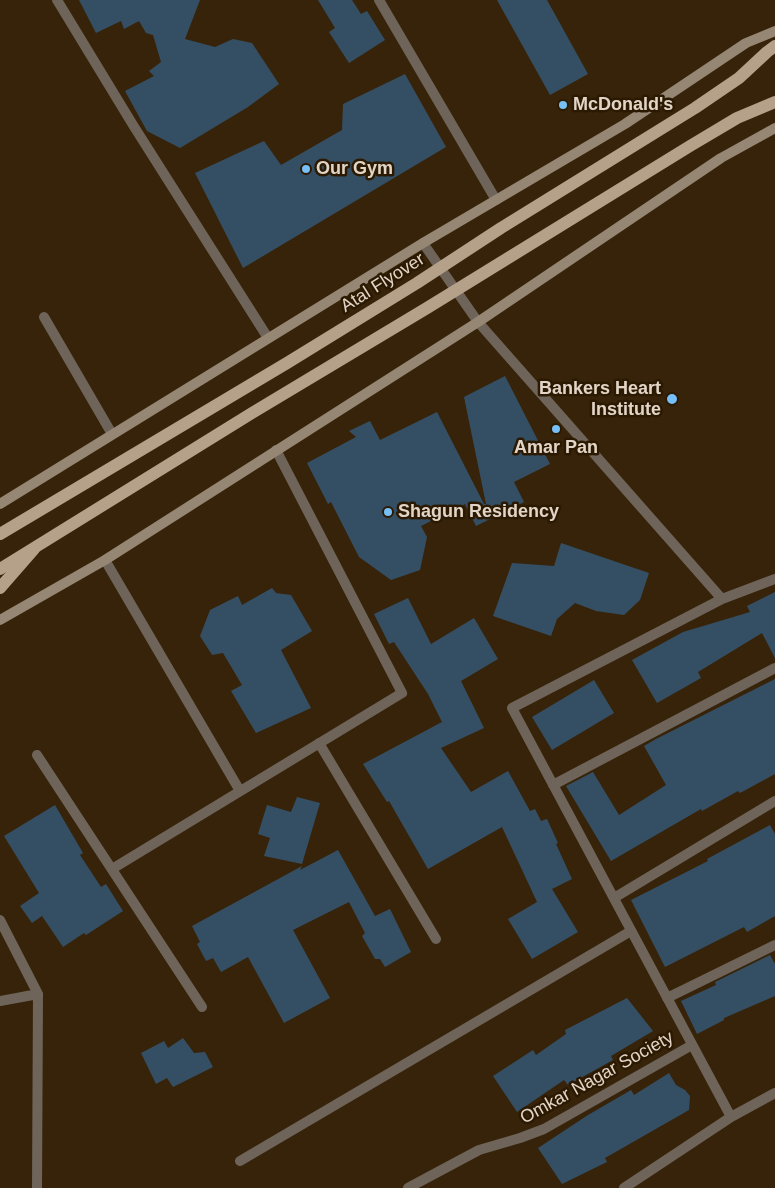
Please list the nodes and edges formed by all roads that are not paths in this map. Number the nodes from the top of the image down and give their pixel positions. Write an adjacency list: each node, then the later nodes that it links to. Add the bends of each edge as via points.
1 (57, 0): 11 (street)
2 (380, 0): 7 (street)
3 (775, 31): 7 (street, via 746,42 625,124)
4 (775, 46): 15 (main road, Atal Flyover, bridge, via 739,78 695,108 287,363)
5 (775, 102): 16 (main road, bridge, via 737,118 690,146)
6 (775, 128): 10 (street, via 721,158)
7 (496, 200): 8 (street)
8 (423, 243): 10 (street); 11 (street)
9 (44, 318): 12 (street)
10 (478, 322): 13 (street); 21 (street)
11 (268, 338): 12 (street)
12 (112, 434): 14 (street)
13 (276, 450): 17 (street); 24 (street, via 402,693)
14 (0, 504)
15 (0, 534)
16 (35, 547): 18 (main road, bridge); 20 (main road, bridge)
17 (105, 560): 22 (street); 27 (street)
18 (0, 569)
19 (775, 580): 21 (street)
20 (0, 588)
21 (722, 599): 26 (street, via 512,708)
22 (0, 620)
23 (775, 668): 26 (street)
24 (319, 743): 27 (street); 33 (street)
25 (37, 755): 29 (street)
26 (554, 786): 30 (street)
27 (240, 791): 29 (street)
28 (775, 801): 30 (street)
29 (112, 869): 38 (street)
30 (614, 898): 32 (street)
31 (0, 920): 35 (street)
32 (631, 931): 36 (street); 42 (street)
33 (436, 939)
34 (775, 945): 36 (street)
35 (38, 994): 37 (street); 43 (street)
36 (667, 998): 39 (street)
37 (0, 1001)
38 (202, 1007)
39 (692, 1045): 41 (street); 44 (street, Omkar Nagar Society, via 538,1131 487,1146)
40 (775, 1094): 41 (street)
41 (731, 1117): 45 (street)
42 (240, 1161)
43 (37, 1188)
44 (408, 1188)
45 (624, 1188)

